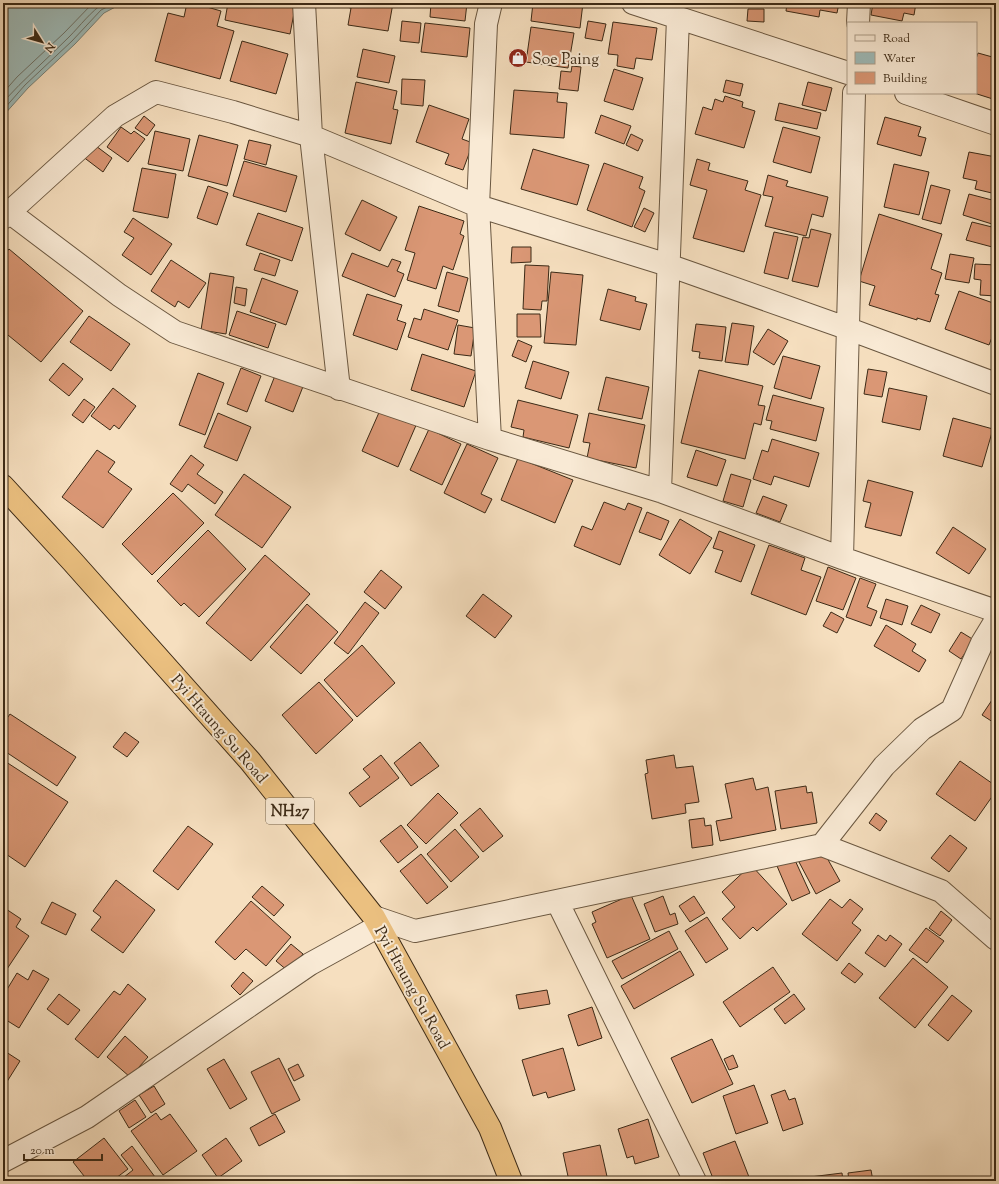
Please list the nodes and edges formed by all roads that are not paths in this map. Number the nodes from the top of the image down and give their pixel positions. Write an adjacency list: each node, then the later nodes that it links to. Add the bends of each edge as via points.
1 (304, 3): 11 (street)
2 (491, 3): 12 (street, via 486,24)
3 (634, 3): 5 (street)
4 (859, 3): 6 (street)
5 (678, 18): 7 (street); 14 (street)
6 (858, 22)
7 (847, 73)
8 (854, 94): 15 (street)
9 (909, 94): 10 (street)
10 (996, 124)
11 (311, 136): 12 (street); 13 (street, via 234,112 156,92 115,116); 17 (street)
12 (478, 206): 14 (street); 18 (street)
13 (6, 215): 17 (street, via 175,332)
14 (668, 265): 15 (street); 20 (street)
15 (849, 329): 16 (street); 21 (street)
16 (996, 384)
17 (339, 389): 18 (street)
18 (490, 439): 20 (street)
19 (3, 486): 26 (highway, Pyi Htaung Su Road / NH27, via 78,566 250,761)
20 (660, 491): 21 (street)
21 (842, 558): 22 (street)
22 (996, 611)
23 (996, 620): 24 (street, via 982,643 952,710 922,729 884,766)
24 (822, 846): 25 (street); 27 (street, via 941,891)
25 (557, 901): 26 (street, via 415,931); 30 (street)
26 (377, 922): 28 (street, via 310,964 87,1117); 29 (highway, Pyi Htaung Su Road / NH27, via 490,1128)
27 (996, 939)
28 (3, 1161)
29 (511, 1181)
30 (695, 1181)

